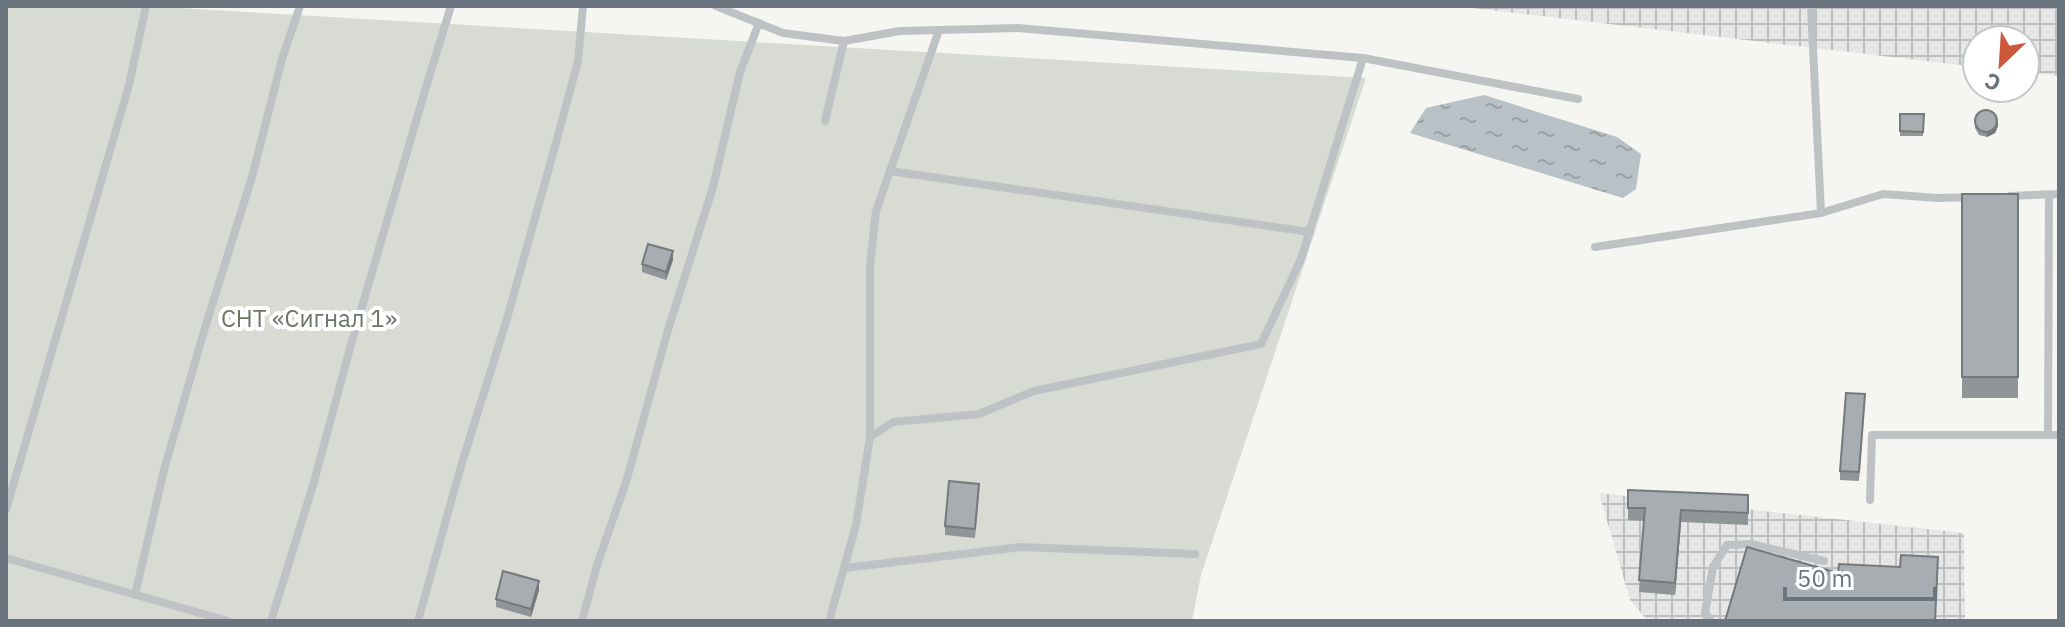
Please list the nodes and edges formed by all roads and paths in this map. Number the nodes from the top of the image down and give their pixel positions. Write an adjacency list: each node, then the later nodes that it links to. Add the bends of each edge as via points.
1 (146, 6): 24 (lane, via 117,129)
2 (300, 6): 29 (lane, via 164,470)
3 (451, 6): 31 (lane)
4 (583, 6): 32 (lane, via 578,61)
5 (716, 6): 7 (lane)
6 (1811, 6): 17 (lane)
7 (759, 23): 9 (lane, via 783,33); 33 (lane, via 740,72 713,187)
8 (939, 30): 9 (lane); 10 (lane, via 1018,28); 13 (lane)
9 (844, 41): 12 (lane)
10 (1363, 58): 11 (lane); 18 (lane)
11 (1578, 99)
12 (825, 121)
13 (890, 171): 18 (lane); 22 (lane, via 872,243)
14 (2054, 195): 16 (lane); 20 (lane)
15 (1986, 197): 17 (lane, via 1883,194)
16 (2002, 197)
17 (1821, 213): 19 (lane)
18 (1310, 232): 22 (lane, via 1261,344 1034,391 979,414 893,422)
19 (1595, 247)
20 (2048, 435): 21 (lane); 23 (lane, via 1872,435)
21 (2059, 435)
22 (870, 437): 28 (lane)
23 (1870, 500)
24 (6, 510)
25 (1195, 554): 28 (lane, via 1021,547)
26 (6, 558): 29 (lane)
27 (1824, 561): 35 (lane, via 1751,544 1727,545 1713,567 1705,613)
28 (845, 568): 34 (lane)
29 (135, 595): 30 (lane)
30 (228, 621)
31 (271, 621)
32 (418, 621)
33 (582, 621)
34 (829, 621)
35 (1711, 621)

